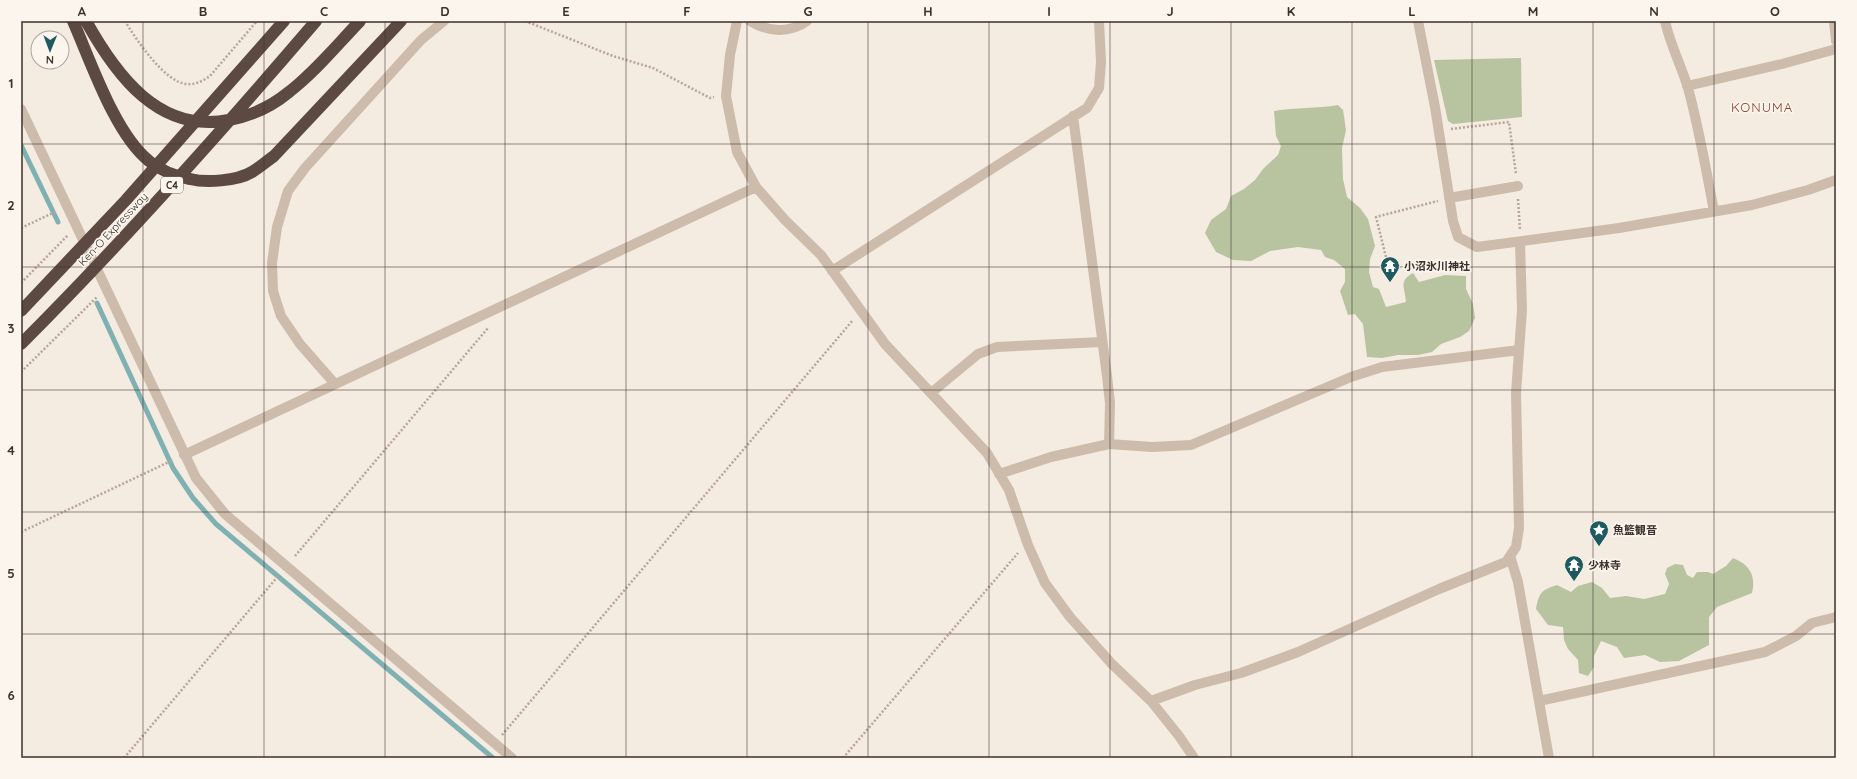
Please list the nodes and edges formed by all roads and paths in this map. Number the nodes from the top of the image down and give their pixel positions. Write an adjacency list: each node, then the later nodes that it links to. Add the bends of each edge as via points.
1 (73, 21): 8 (highway, via 119,124 132,145 149,162 171,175 219,182 251,173 274,156)
2 (86, 21): 7 (highway, via 117,70 148,101 175,116 207,122 238,118 274,103 300,83)
3 (125, 21): 4 (path, via 138,42 160,67 170,76 187,84 204,81 210,76)
4 (257, 21)
5 (284, 21): 40 (highway, Ken-O Expressway / C4, via 126,200)
6 (316, 21): 42 (highway, Ken-O Expressway / C4, via 144,216)
7 (360, 21)
8 (401, 21)
9 (444, 21): 45 (street, via 421,40 305,168 288,191 277,227 272,263 273,291 281,316 300,344)
10 (525, 21): 21 (path, via 613,56 654,68 710,98)
11 (737, 21): 21 (street, via 730,54)
12 (750, 21): 13 (street, via 766,28 780,30 791,29)
13 (807, 21)
14 (1099, 21): 23 (street, via 1099,88 1087,108)
15 (1418, 21): 24 (street)
16 (1665, 21): 20 (street, via 1671,45)
17 (1834, 21): 18 (street)
18 (1836, 41)
19 (1836, 50): 20 (street)
20 (1687, 86): 29 (street)
21 (726, 96): 27 (street, via 737,152)
22 (21, 109): 31 (street)
23 (1073, 116): 35 (street); 41 (street)
24 (1439, 131): 26 (path, via 1509,122); 28 (street)
25 (1836, 180): 29 (street, via 1752,205)
26 (1518, 186): 28 (street); 33 (path)
27 (756, 188): 35 (street, via 821,254); 38 (street)
28 (1449, 198): 33 (street, via 1458,237 1477,247); 34 (path, via 1376,217)
29 (1714, 211): 33 (street)
30 (49, 214): 32 (path)
31 (77, 226): 36 (path); 37 (street)
32 (21, 228)
33 (1520, 242): 43 (street, via 1522,310)
34 (1386, 257)
35 (832, 271): 39 (street)
36 (21, 283)
37 (106, 288): 44 (path); 48 (street)
38 (502, 306): 45 (street); 53 (path, via 496,318)
39 (861, 310): 46 (street, via 885,344); 57 (path)
40 (21, 311)
41 (1102, 342): 46 (street, via 997,347 978,354); 47 (street, via 1110,403)
42 (21, 344)
43 (1519, 350): 47 (street, via 1382,367 1351,377 1191,445 1152,447); 52 (street, via 1516,392 1519,528 1516,547)
44 (21, 372)
45 (335, 384): 48 (street)
46 (931, 393): 49 (street, via 987,453)
47 (1109, 444): 49 (street, via 1051,457)
48 (184, 455): 50 (path); 53 (street, via 196,478 225,514)
49 (999, 474): 51 (street, via 1009,490)
50 (21, 532)
51 (1028, 545): 55 (street, via 1045,583 1070,617 1111,663); 61 (path, via 1020,550)
52 (1510, 556): 55 (street, via 1506,562 1298,652); 56 (street, via 1518,582)
53 (286, 566): 57 (street); 58 (path)
54 (1836, 617): 56 (street, via 1812,623 1796,636 1765,652)
55 (1151, 701): 62 (street)
56 (1539, 701): 63 (street)
57 (495, 744): 59 (path); 60 (street)
58 (124, 758)
59 (483, 758)
60 (512, 758)
61 (843, 758)
62 (1194, 758)
63 (1549, 758)

